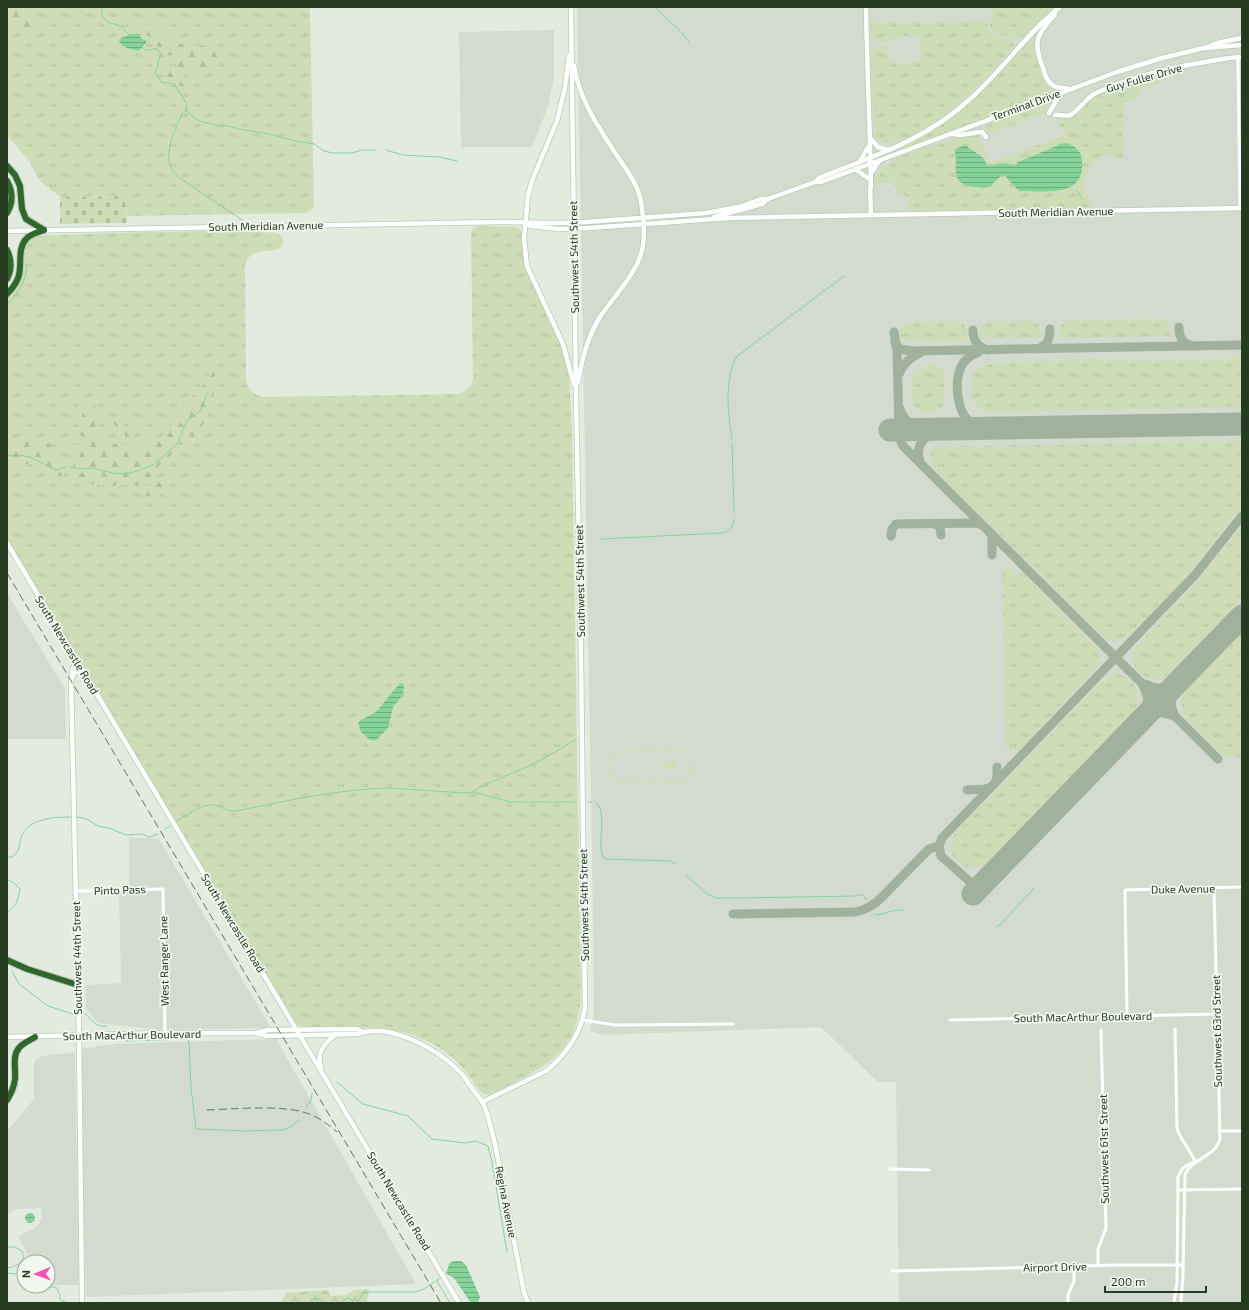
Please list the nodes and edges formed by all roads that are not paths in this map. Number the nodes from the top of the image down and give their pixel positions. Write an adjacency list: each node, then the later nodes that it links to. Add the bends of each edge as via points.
1 (571, 7): 5 (main road, Southwest 54th Street)
2 (866, 7): 11 (main road)
3 (1060, 7): 9 (main road, via 1041,30 1037,54 1049,81 1058,87); 18 (main road, Terminal Drive, via 1026,38 986,84 959,109 928,132)
4 (1242, 38): 7 (main road)
5 (572, 39): 35 (main road, via 574,67 582,95 635,183); 37 (main road, via 561,106 532,182); 44 (main road, Southwest 54th Street)
6 (1242, 45): 7 (main road, Terminal Drive)
7 (1204, 48): 9 (main road, Terminal Drive, via 1133,67)
8 (1240, 57): 13 (main road, Guy Fuller Drive, via 1180,67 1130,81 1095,93 1070,115); 31 (street)
9 (1069, 89): 10 (main road, Terminal Drive)
10 (1060, 93): 12 (main road); 14 (main road, Terminal Drive)
11 (869, 107): 16 (main road); 17 (main road)
12 (1049, 113)
13 (1055, 115)
14 (950, 134): 15 (main road, via 982,132); 20 (main road, Terminal Drive)
15 (986, 137)
16 (870, 138): 18 (main road, via 878,147); 19 (main road)
17 (868, 146): 19 (main road); 21 (main road)
18 (888, 150): 19 (main road, Terminal Drive)
19 (870, 158): 21 (main road, Terminal Drive); 22 (main road)
20 (880, 160): 22 (main road, Terminal Drive); 25 (main road)
21 (860, 161): 28 (main road, Terminal Drive)
22 (870, 164): 24 (main road, Terminal Drive); 25 (main road); 26 (main road)
23 (7, 166): 39 (highway, via 20,186 22,209 26,219)
24 (855, 169): 26 (main road); 28 (main road, Terminal Drive)
25 (871, 173): 29 (main road)
26 (869, 178): 29 (main road)
27 (7, 181): 32 (highway, via 12,198)
28 (815, 182): 30 (main road, Terminal Drive)
29 (870, 190): 34 (main road)
30 (768, 199): 33 (main road, Terminal Drive); 36 (main road, Terminal Drive, via 749,208)
31 (1241, 208): 34 (main road, South Meridian Avenue)
32 (7, 214)
33 (706, 214): 35 (main road, South Meridian Avenue)
34 (871, 215): 36 (main road, South Meridian Avenue)
35 (642, 218): 37 (main road, South Meridian Avenue, bridge); 38 (main road)
36 (696, 221): 38 (main road, South Meridian Avenue)
37 (525, 223): 38 (main road, South Meridian Avenue, bridge, via 530,226 559,229); 39 (main road, South Meridian Avenue); 44 (main road, via 524,250 527,266 563,344)
38 (644, 225): 44 (main road, via 644,244 639,260 599,318 587,343)
39 (44, 230): 40 (main road, South Meridian Avenue); 43 (highway, via 23,242 18,279)
40 (7, 231)
41 (7, 250): 42 (highway, via 11,265)
42 (7, 279)
43 (7, 294)
44 (576, 394): 57 (main road, Southwest 54th Street, via 585,992)
45 (7, 543): 46 (main road, South Newcastle Road)
46 (78, 663): 47 (main road, South Newcastle Road); 48 (main road, Southwest 44th Street, via 73,668)
47 (84, 673): 48 (main road, via 76,671); 61 (main road, South Newcastle Road)
48 (71, 679): 52 (main road, Southwest 44th Street)
49 (1242, 887): 50 (street, Duke Avenue)
50 (1214, 888): 55 (street, Southwest 63rd Street); 56 (street, Duke Avenue, via 1125,890)
51 (163, 889): 52 (street, Pinto Pass); 64 (street, West Ranger Lane)
52 (76, 891): 54 (main road, Southwest 44th Street)
53 (7, 960): 54 (highway)
54 (78, 985): 69 (main road, Southwest 44th Street)
55 (1216, 1014): 56 (street, South MacArthur Boulevard); 74 (street, Southwest 63rd Street)
56 (1127, 1016): 58 (street, South MacArthur Boulevard)
57 (583, 1020): 59 (street, via 615,1026); 73 (main road, Southwest 54th Street, via 574,1041 562,1057 546,1071)
58 (950, 1020)
59 (733, 1024)
60 (1175, 1029): 76 (street, via 1177,1128)
61 (296, 1030): 63 (main road, South MacArthur Boulevard, via 357,1029); 65 (main road, South MacArthur Boulevard, via 268,1030); 67 (main road, South Newcastle Road)
62 (1101, 1030): 84 (street, Southwest 61st Street, via 1106,1228 1098,1250)
63 (363, 1032): 66 (main road, South MacArthur Boulevard); 73 (main road, South MacArthur Boulevard, via 381,1031 395,1034 431,1049 460,1072)
64 (165, 1033): 65 (main road, South MacArthur Boulevard); 69 (main road, South MacArthur Boulevard)
65 (258, 1033): 67 (main road, South MacArthur Boulevard, via 267,1036)
66 (336, 1034): 67 (main road, South MacArthur Boulevard); 71 (main road, via 321,1050 319,1058)
67 (300, 1035): 71 (main road, South Newcastle Road)
68 (35, 1036): 69 (main road, South MacArthur Boulevard); 70 (main road, South MacArthur Boulevard); 72 (highway, via 16,1051 14,1085)
69 (79, 1036): 87 (main road, Southwest 44th Street)
70 (7, 1037)
71 (322, 1073): 88 (main road, South Newcastle Road)
72 (7, 1100)
73 (482, 1102): 89 (main road, Regina Avenue, via 495,1144)
74 (1219, 1131): 75 (street); 76 (street, Southwest 63rd Street, via 1220,1140 1216,1149)
75 (1242, 1131)
76 (1196, 1162): 80 (street, Southwest 63rd Street, via 1188,1164 1180,1172); 81 (street, Southwest 63rd Street, via 1185,1174)
77 (890, 1169): 78 (street)
78 (929, 1170)
79 (1242, 1189): 81 (street)
80 (1178, 1190): 81 (street); 85 (street, Southwest 63rd Street)
81 (1185, 1190): 82 (street, Southwest 63rd Street)
82 (1184, 1265): 85 (street, Airport Drive); 92 (street, Southwest 63rd Street)
83 (1074, 1266): 84 (street, Airport Drive); 86 (street, Airport Drive); 90 (street, via 1074,1282 1068,1295)
84 (1098, 1266): 85 (street, Airport Drive)
85 (1177, 1266): 91 (street, Southwest 63rd Street)
86 (892, 1270)
87 (82, 1303)
88 (459, 1303)
89 (528, 1303)
90 (1068, 1303)
91 (1174, 1303)
92 (1181, 1303)

